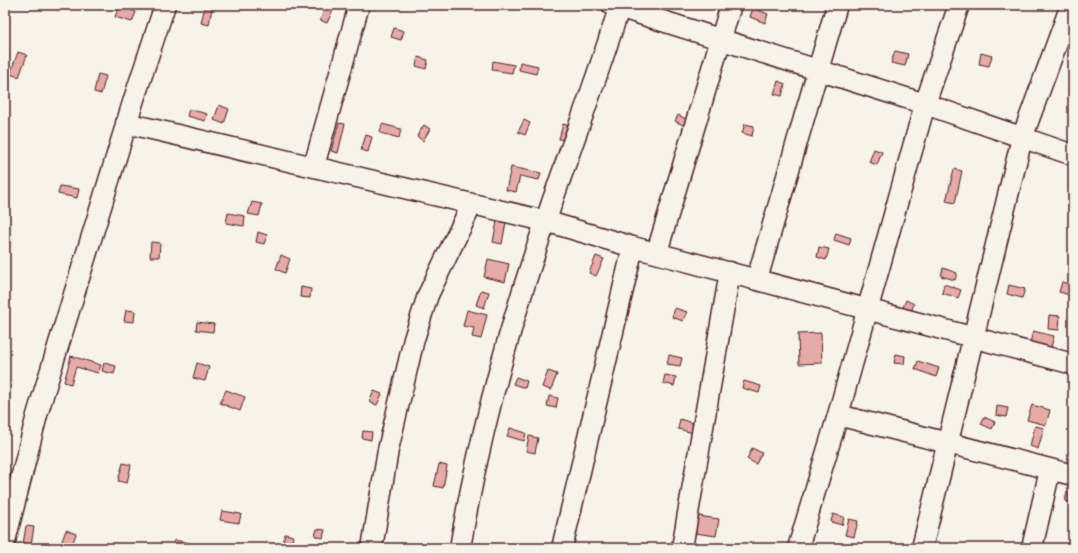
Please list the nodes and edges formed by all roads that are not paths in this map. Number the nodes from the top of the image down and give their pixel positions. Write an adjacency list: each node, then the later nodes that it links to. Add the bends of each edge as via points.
1 (165, 5): 11 (street)
2 (359, 5): 14 (street)
3 (731, 5): 8 (street)
4 (837, 5): 9 (street)
5 (959, 5): 10 (street)
6 (1071, 5): 12 (street)
7 (617, 6): 8 (street); 16 (street)
8 (720, 40): 9 (street); 18 (street)
9 (818, 70): 10 (street); 20 (street)
10 (925, 104): 12 (street); 21 (street)
11 (126, 123): 14 (street); 28 (street, via 37,415)
12 (1022, 138): 13 (street); 22 (street)
13 (1073, 155)
14 (314, 166): 15 (street)
15 (472, 204): 16 (street); 29 (street, via 428,295 414,339 388,450)
16 (545, 222): 17 (street); 30 (street, via 494,391 471,482)
17 (633, 247): 18 (street); 31 (street)
18 (657, 252): 19 (street)
19 (730, 272): 20 (street); 32 (street)
20 (757, 279): 21 (street)
21 (868, 309): 22 (street); 24 (street)
22 (972, 337): 23 (street); 25 (street)
23 (1073, 364)
24 (838, 415): 25 (street); 33 (street)
25 (947, 443): 26 (street); 34 (street)
26 (1050, 470): 27 (street); 35 (street)
27 (1073, 475)
28 (5, 541)
29 (372, 548)
30 (460, 548)
31 (562, 548)
32 (682, 548)
33 (798, 548)
34 (922, 548)
35 (1032, 548)

